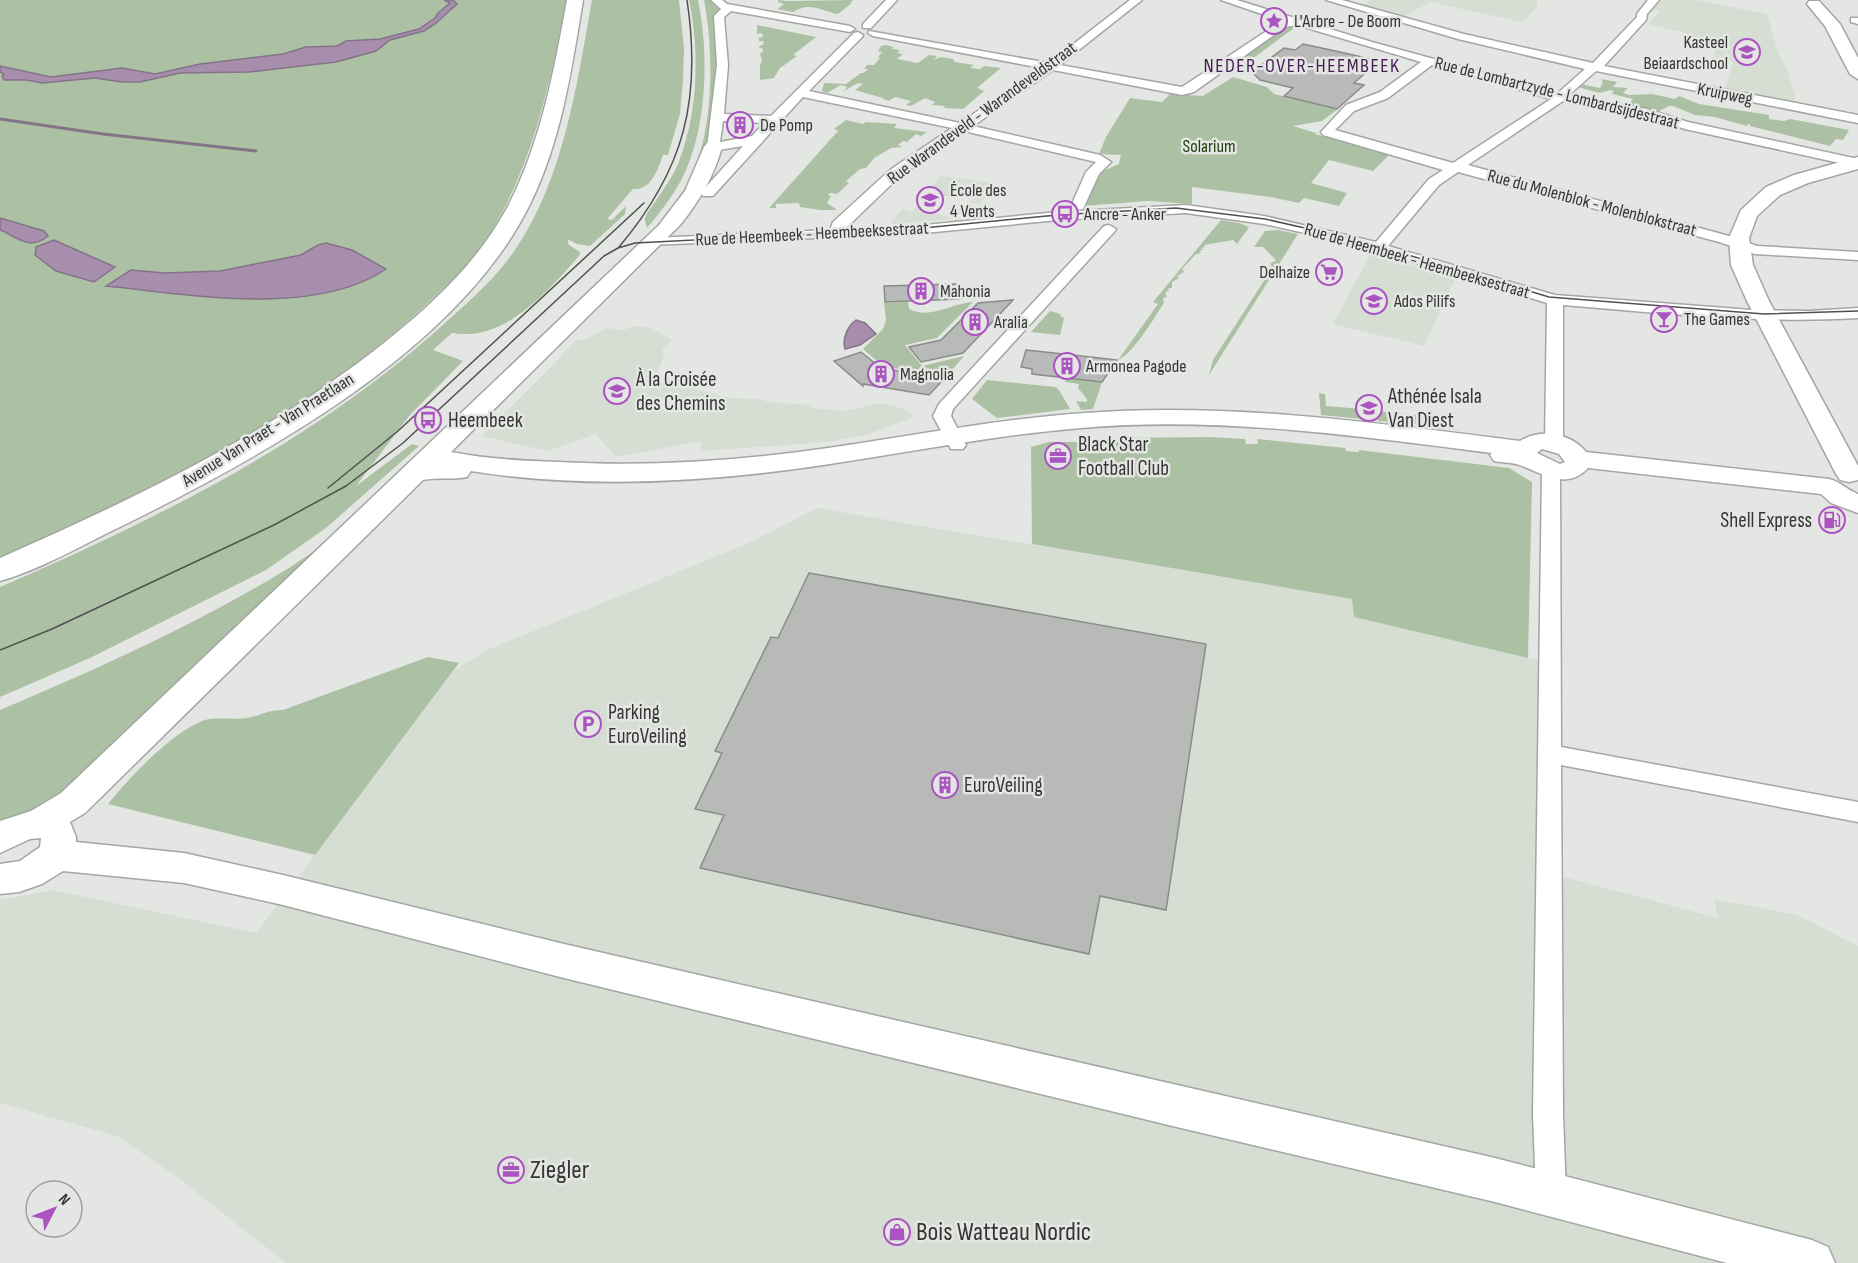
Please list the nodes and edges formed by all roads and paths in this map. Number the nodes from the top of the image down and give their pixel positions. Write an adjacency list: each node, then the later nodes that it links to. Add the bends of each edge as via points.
1 (576, 0): 45 (main road, Avenue Van Praet - Van Praetlaan, via 559,83 534,173 497,243 461,287 390,351 269,434 164,493)
2 (716, 0): 8 (street)
3 (892, 0): 12 (street)
4 (1137, 0): 14 (street, Rue Warandeveld - Warandeveldstraat)
5 (1226, 0): 11 (street, Rue de Lombartzyde - Lombardsijdestraat)
6 (1331, 0): 15 (street, Kruipweg)
7 (1654, 0): 15 (street, via 1642,18)
8 (726, 7): 12 (street); 19 (street, via 719,16 723,70)
9 (1820, 10): 10 (street); 16 (street)
10 (1856, 20)
11 (1298, 22): 13 (street, Rue de Lombartzyde - Lombardsijdestraat); 14 (street, via 1282,24 1185,91)
12 (862, 31): 14 (street); 17 (street)
13 (1430, 62): 18 (street, Rue de Lombartzyde - Lombardsijdestraat); 26 (street, Rue du Molenblok - Molenblokstraat, via 1384,96 1350,108 1327,130 1328,134)
14 (1051, 67): 22 (street, Rue Warandeveld - Warandeveldstraat)
15 (1593, 68): 18 (street); 20 (street, Kruipweg)
16 (1858, 75)
17 (800, 93): 21 (street); 22 (street)
18 (1559, 97): 25 (street, Rue de Lombartzyde - Lombardsijdestraat, via 1647,113); 26 (street)
19 (718, 117): 21 (street); 24 (street)
20 (1858, 118)
21 (774, 120): 23 (street)
22 (962, 126): 28 (street, via 1102,160); 30 (street, Rue Warandeveld - Warandeveldstraat, via 888,179 840,224)
23 (756, 139): 24 (street); 27 (street)
24 (713, 147): 31 (street, via 693,194)
25 (1858, 163): 32 (street, via 1801,179 1770,193 1748,214)
26 (1455, 168): 32 (street, Rue du Molenblok - Molenblokstraat); 33 (street, via 1430,186)
27 (708, 193)
28 (1078, 206)
29 (1109, 229): 38 (street, via 947,405 942,416)
30 (837, 234): 31 (street, Rue de Heembeek - Heembeeksestraat); 33 (street, Rue de Heembeek - Heembeeksestraat, via 1176,209 1264,220)
31 (653, 242): 42 (street)
32 (1739, 245): 34 (street, Rue du Molenblok - Molenblokstraat, via 1755,250); 37 (street, via 1742,265)
33 (1379, 247): 35 (street, Rue de Heembeek - Heembeeksestraat)
34 (1858, 256)
35 (1555, 300): 37 (street, Rue de Heembeek - Heembeeksestraat); 39 (street)
36 (1858, 313): 37 (street, Rue de Heembeek - Heembeeksestraat)
37 (1765, 315): 43 (street)
38 (954, 441): 40 (street, via 1102,428 1213,427); 42 (street, via 802,469 675,481 576,482 489,476)
39 (1554, 442): 40 (street, via 1530,444); 41 (street, via 1568,448)
40 (1535, 459): 41 (street, via 1564,471 1573,469); 46 (street)
41 (1578, 459): 43 (street)
42 (423, 464): 48 (street)
43 (1846, 479): 44 (street, via 1840,497)
44 (1858, 504)
45 (0, 570)
46 (1551, 754): 47 (street); 51 (street)
47 (1858, 812)
48 (56, 828): 49 (street, via 12,831); 50 (street, via 44,865 15,879); 51 (street, via 184,868)
49 (0, 839)
50 (0, 879)
51 (1551, 1194): 52 (street)
52 (1812, 1263)

